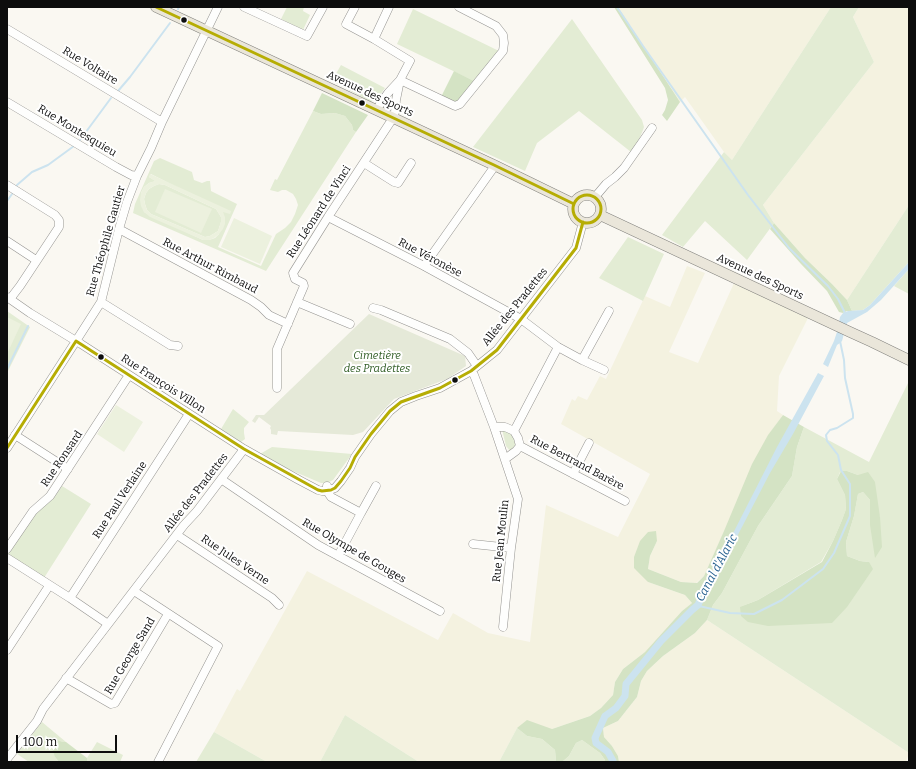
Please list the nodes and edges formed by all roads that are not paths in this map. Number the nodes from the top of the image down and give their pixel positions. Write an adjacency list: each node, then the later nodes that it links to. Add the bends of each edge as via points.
1 (156, 7): 9 (main road, Avenue des Sports)
2 (218, 7): 9 (street, Rue Théophile Gautier)
3 (244, 7): 4 (street, via 307,36)
4 (323, 7)
5 (356, 7): 10 (street, via 346,24)
6 (390, 7): 10 (street)
7 (459, 7): 11 (street, via 496,26 503,35 503,51 460,104 455,106)
8 (7, 29): 15 (street, Rue Voltaire)
9 (207, 30): 13 (main road, Avenue des Sports); 15 (street, Rue Théophile Gautier)
10 (374, 40): 11 (street, via 410,60)
11 (400, 80): 13 (street); 14 (street)
12 (7, 102): 20 (street, Rue Montesquieu, via 116,167)
13 (377, 110): 14 (main road, Avenue des Sports)
14 (393, 118): 17 (street, Rue Léonard de Vinci); 19 (main road, Avenue des Sports)
15 (162, 122): 20 (street, Rue Théophile Gautier)
16 (652, 128): 22 (street, via 624,168)
17 (364, 163): 18 (street, via 398,183); 25 (street, Rue Léonard de Vinci)
18 (411, 164)
19 (494, 165): 23 (main road, Avenue des Sports); 30 (street)
20 (137, 176): 27 (street, Rue Théophile Gautier)
21 (7, 185): 29 (street, via 55,215 58,220 59,227)
22 (595, 197): 23 (main road, via 583,195); 24 (main road, via 601,208)
23 (574, 204): 26 (main road, via 573,212 578,220)
24 (600, 215): 26 (main road, via 594,221); 43 (main road, Avenue des Sports)
25 (328, 217): 30 (street, Rue Véronèse); 33 (street, Rue Léonard de Vinci, via 293,273 295,279 303,282 304,286)
26 (583, 222): 36 (street, Allée des Pradettes, via 576,248)
27 (119, 229): 32 (street, Rue Théophile Gautier); 37 (street, Rue Arthur Rimbaud, via 251,300 269,315)
28 (7, 241): 29 (street)
29 (36, 260): 31 (street, via 20,286)
30 (424, 266): 36 (street, Rue Véronèse)
31 (8, 298): 39 (street, Rue François Villon)
32 (101, 302): 39 (street, Rue Théophile Gautier); 40 (street, via 170,345)
33 (297, 302): 37 (street, Rue Léonard de Vinci); 38 (street)
34 (373, 308): 44 (street, Rue Jean Moulin, via 450,339 468,353)
35 (609, 311): 42 (street)
36 (521, 319): 41 (street, Rue Véronèse); 44 (street, Allée des Pradettes, via 497,350)
37 (288, 324): 47 (street, Rue Léonard de Vinci, via 277,349)
38 (350, 324)
39 (76, 341): 46 (street, Rue François Villon); 51 (street, Rue Théophile Gautier)
40 (178, 346)
41 (558, 347): 42 (street, Rue Véronèse); 50 (street)
42 (582, 360): 45 (street, Rue Véronèse)
43 (909, 360)
44 (474, 368): 49 (street, Rue Jean Moulin, via 474,375); 61 (street, Allée des Pradettes, via 440,388 401,402 390,411 355,457)
45 (604, 370)
46 (129, 375): 48 (street, Rue François Villon); 57 (street, Rue Ronsard)
47 (278, 388)
48 (189, 414): 55 (street, Rue François Villon); 72 (street, Rue Paul Verlaine)
49 (494, 427): 50 (street, via 505,427); 56 (street, Rue Jean Moulin)
50 (514, 431): 53 (street, Rue Bertrand Barère)
51 (15, 435): 54 (street, Rue Théophile Gautier); 57 (street)
52 (589, 443): 58 (street)
53 (520, 446): 56 (street, Rue Bertrand Barère); 58 (street, Rue Bertrand Barère)
54 (7, 448)
55 (244, 449): 59 (street, Allée des Pradettes); 61 (street, Allée des Pradettes, via 286,472)
56 (505, 459): 66 (street, Rue Jean Moulin, via 518,499)
57 (68, 469): 67 (street, Rue Ronsard, via 50,496 33,512)
58 (573, 474): 62 (street, Rue Bertrand Barère)
59 (221, 479): 64 (street, Allée des Pradettes); 68 (street, Rue Olympe de Gouges)
60 (376, 486): 63 (street)
61 (327, 488): 63 (street, via 331,497)
62 (625, 501)
63 (361, 513): 68 (street)
64 (177, 535): 71 (street, Allée des Pradettes); 73 (street, Rue Jules Verne)
65 (473, 544): 66 (street)
66 (511, 548): 77 (street, Rue Jean Moulin)
67 (7, 549)
68 (338, 556): 74 (street, Rue Olympe de Gouges)
69 (7, 558): 70 (street)
70 (49, 586): 72 (street); 78 (street)
71 (134, 591): 75 (street); 76 (street, Allée des Pradettes)
72 (70, 598): 76 (street)
73 (279, 605)
74 (440, 611)
75 (168, 614): 79 (street, Rue George Sand, via 115,703 111,704); 81 (street, via 218,646)
76 (108, 624): 79 (street, Allée des Pradettes)
77 (502, 626)
78 (8, 645)
79 (66, 678): 80 (street, Allée des Pradettes)
80 (7, 759)
81 (158, 762)

